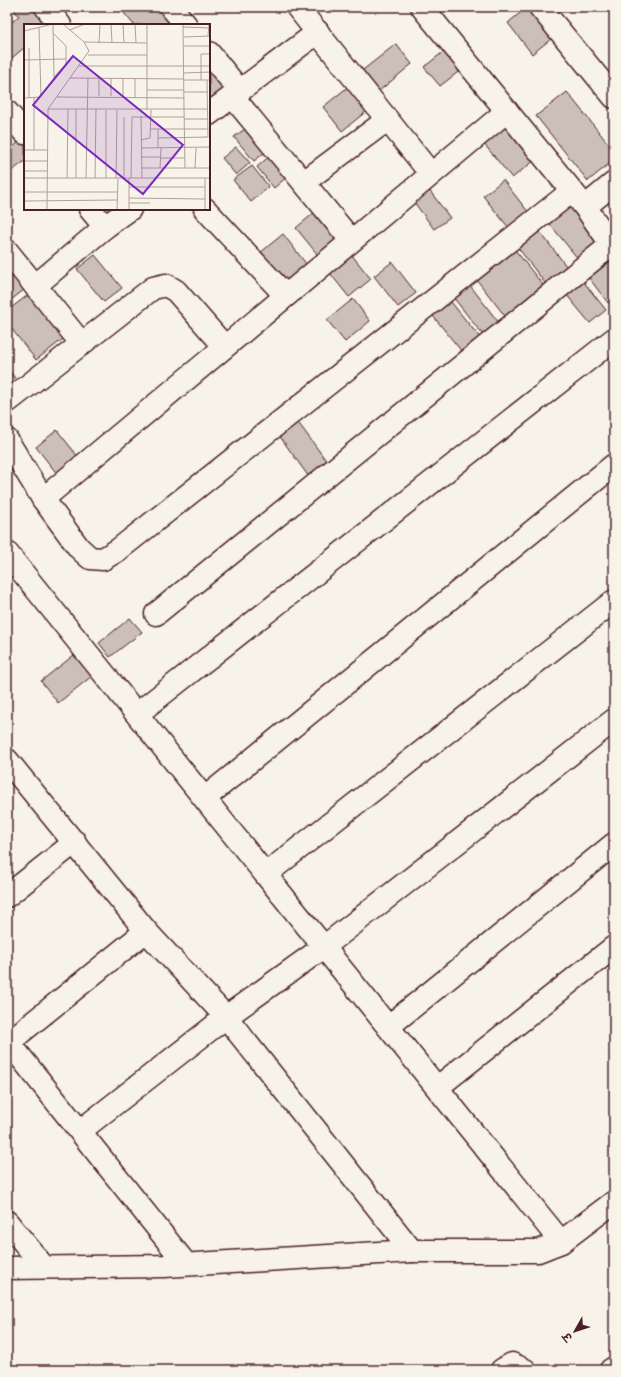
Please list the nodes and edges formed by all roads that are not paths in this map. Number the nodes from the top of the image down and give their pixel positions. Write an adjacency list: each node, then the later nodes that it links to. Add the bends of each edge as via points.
1 (46, 7): 6 (street)
2 (171, 7): 7 (street)
3 (298, 7): 8 (street)
4 (422, 7): 12 (street)
5 (540, 7): 11 (street)
6 (59, 24)
7 (185, 24)
8 (318, 32): 10 (street); 15 (street)
9 (210, 54): 10 (street)
10 (237, 94): 14 (street); 18 (street)
11 (614, 97)
12 (507, 111): 17 (street); 20 (street)
13 (7, 112): 16 (street)
14 (210, 113)
15 (387, 120): 17 (street); 18 (street)
16 (24, 132)
17 (431, 174): 25 (street)
18 (304, 182): 25 (street)
19 (614, 183): 20 (street)
20 (578, 199): 26 (street); 36 (street, via 104,559 90,558 79,548)
21 (91, 210): 24 (street)
22 (129, 210): 24 (street)
23 (206, 210): 29 (street)
24 (105, 227): 28 (street)
25 (351, 240): 29 (street)
26 (613, 246): 39 (street)
27 (7, 251): 28 (street)
28 (35, 286): 31 (street)
29 (285, 295): 32 (street)
30 (614, 339): 40 (street)
31 (82, 344): 32 (street, via 153,288 166,285 176,291); 33 (street)
32 (224, 346): 36 (street)
33 (7, 402)
34 (7, 440): 36 (street)
35 (614, 465): 43 (street)
36 (43, 499)
37 (7, 553): 40 (street)
38 (614, 601): 46 (street)
39 (156, 614)
40 (137, 714): 43 (street)
41 (614, 720): 49 (street)
42 (7, 760): 44 (street)
43 (205, 798): 46 (street)
44 (75, 842): 47 (street); 48 (street)
45 (614, 844): 52 (street)
46 (266, 874): 49 (street)
47 (7, 896)
48 (146, 931): 51 (street); 53 (street)
49 (325, 946): 51 (street); 52 (street)
50 (614, 947): 54 (street)
51 (226, 1017): 55 (street); 59 (street)
52 (389, 1026): 54 (street)
53 (8, 1041): 55 (street)
54 (438, 1087): 58 (street)
55 (80, 1131): 60 (street)
56 (614, 1202): 58 (street)
57 (7, 1222): 61 (street)
58 (561, 1242): 59 (street, via 538,1251)
59 (412, 1251): 60 (street)
60 (186, 1264): 61 (street)
61 (44, 1267): 62 (street)
62 (7, 1268)
63 (614, 1368): 66 (street)
64 (502, 1370): 65 (street, via 512,1364)
65 (525, 1370)
66 (611, 1370)

